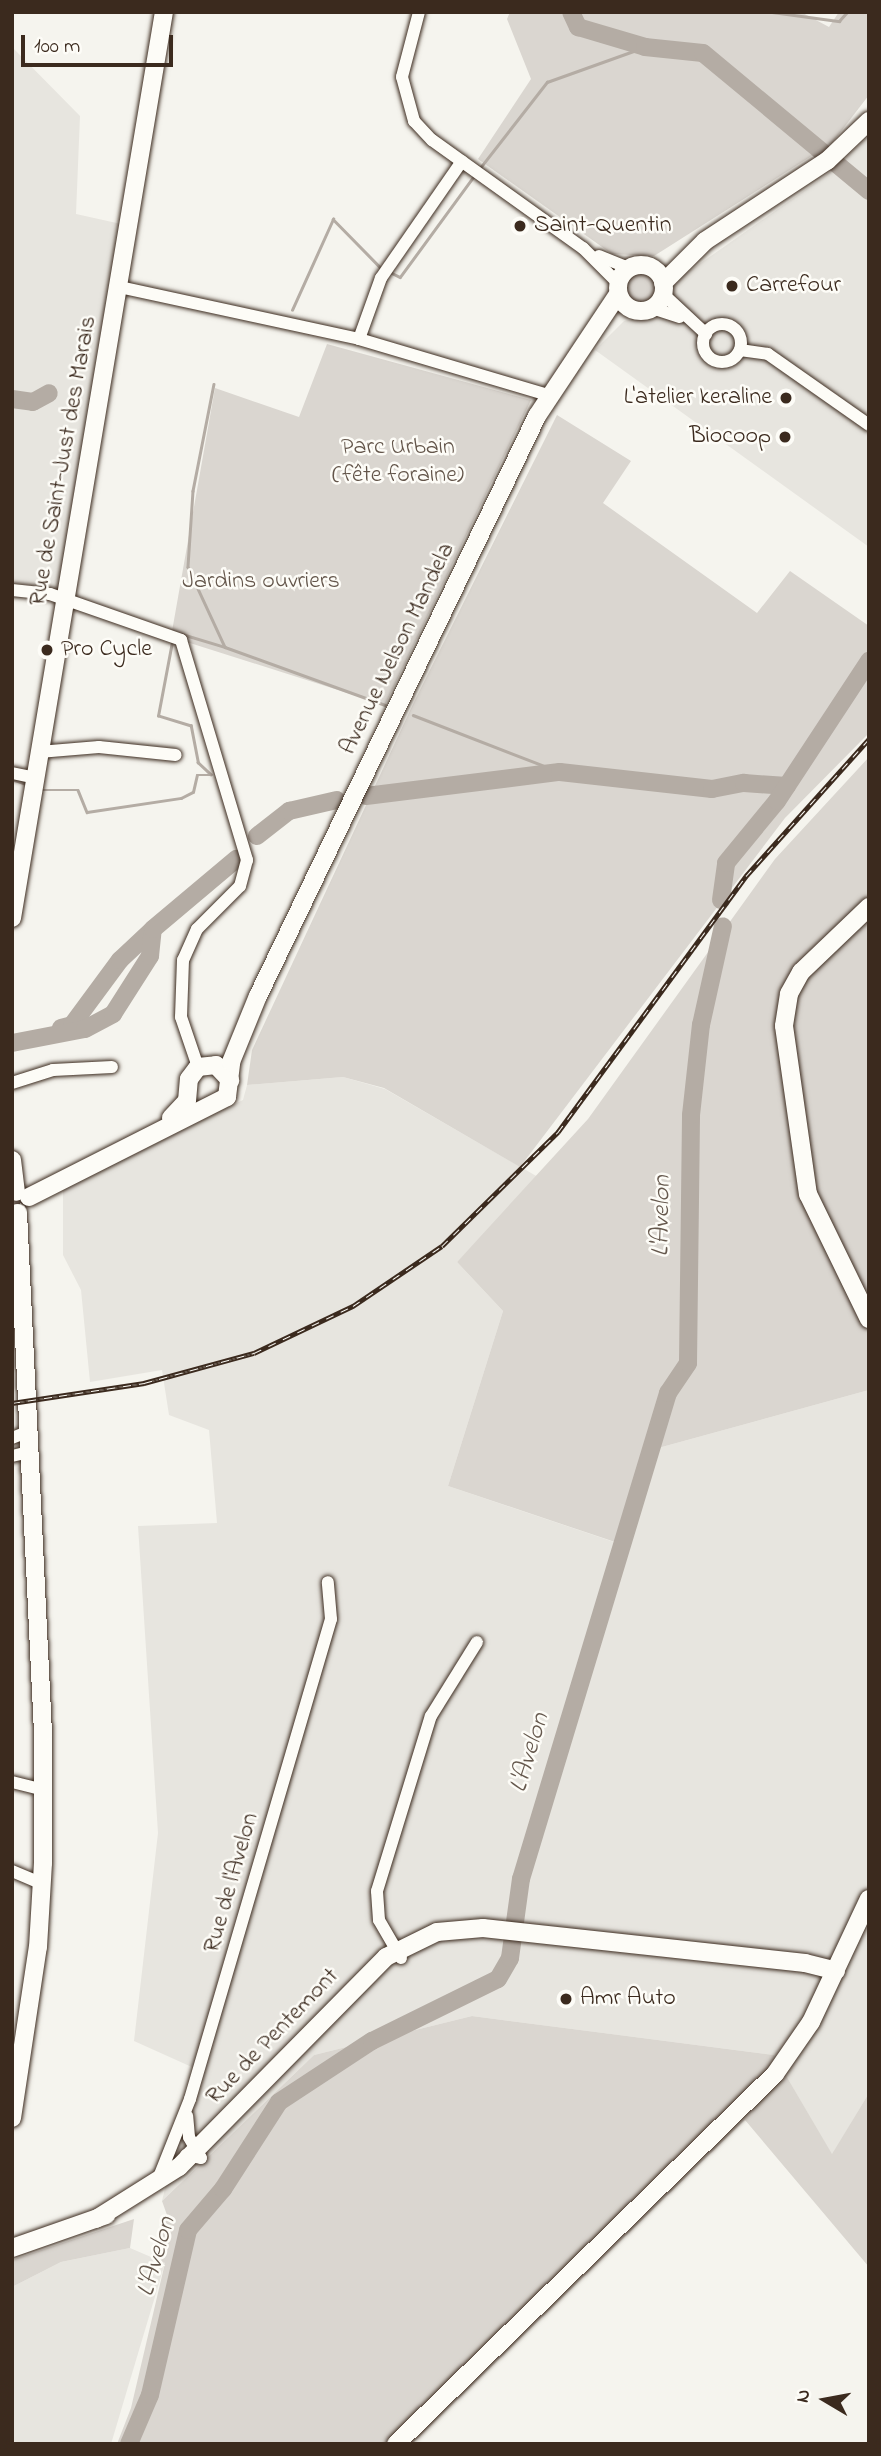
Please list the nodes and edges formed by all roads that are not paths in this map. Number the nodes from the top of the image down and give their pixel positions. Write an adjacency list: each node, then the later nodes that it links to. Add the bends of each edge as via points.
1 (164, 12): 9 (street, Rue de Saint-Just des Marais)
2 (419, 12): 4 (street, via 403,70 405,104 423,131)
3 (869, 121): 5 (street, via 820,166)
4 (467, 165): 6 (street); 15 (street, via 386,271)
5 (705, 241): 7 (street); 11 (street)
6 (583, 248): 8 (street); 10 (street)
7 (649, 266): 8 (street); 11 (street)
8 (629, 268): 10 (street, Avenue Nelson Mandela)
9 (119, 286): 15 (street); 20 (street, Rue de Saint-Just des Marais)
10 (618, 288): 12 (street); 13 (street, Avenue Nelson Mandela)
11 (660, 295): 12 (street); 14 (street)
12 (632, 309): 13 (street, Avenue Nelson Mandela)
13 (595, 331): 17 (street, Avenue Nelson Mandela)
14 (706, 334): 16 (street, via 717,324 732,326 741,338); 16 (street, via 705,349 715,360 728,361)
15 (359, 339): 17 (street)
16 (740, 350): 18 (street, via 771,355)
17 (548, 395): 27 (street, Avenue Nelson Mandela)
18 (869, 425)
19 (12, 590): 20 (street)
20 (66, 600): 21 (street, Rue de Saint-Just des Marais); 28 (street, via 181,640 246,855 240,886 201,924 183,960 181,1017)
21 (39, 752): 22 (street, via 99,747); 24 (street, Rue de Saint-Just des Marais)
22 (176, 755)
23 (12, 773): 24 (street)
24 (34, 786): 26 (street, Rue de Saint-Just des Marais)
25 (869, 907): 37 (street, via 836,938 796,1001 795,1116 813,1209)
26 (12, 918)
27 (258, 996): 28 (street, Avenue Nelson Mandela, via 221,1056); 30 (street, Avenue Nelson Mandela, via 232,1059)
28 (203, 1066): 30 (street, via 222,1068); 32 (street)
29 (112, 1067): 31 (street, via 53,1070)
30 (230, 1080): 33 (street, via 227,1097)
31 (12, 1083)
32 (188, 1088): 33 (street, via 195,1101); 34 (street, via 185,1104)
33 (211, 1106): 34 (street)
34 (148, 1139): 36 (street)
35 (12, 1160): 36 (street)
36 (18, 1201): 38 (street)
37 (869, 1319)
38 (18, 1329): 39 (street)
39 (21, 1435): 40 (street)
40 (21, 1454): 44 (street)
41 (328, 1582): 50 (street, Rue de l'Avelon, via 331,1619)
42 (477, 1642): 48 (street, via 431,1716 379,1884 377,1914)
43 (12, 1782): 44 (street)
44 (43, 1790): 46 (street)
45 (12, 1871): 46 (street)
46 (42, 1884): 51 (street)
47 (869, 1899): 49 (street)
48 (398, 1954): 49 (street, Rue de Pentemont, via 460,1934 501,1931 805,1963); 53 (street, Rue de Pentemont)
49 (836, 1971): 57 (street, via 795,2047 745,2105)
50 (190, 2099): 52 (street, Rue de l'Avelon); 53 (street, via 187,2130)
51 (12, 2118)
52 (177, 2136): 53 (street); 54 (street, Rue de l'Avelon)
53 (196, 2156): 54 (street, Rue de Pentemont); 55 (street, Rue de Pentemont, via 148,2201)
54 (149, 2189): 55 (street, Rue de Pentemont)
55 (96, 2219): 56 (street, Rue de Pentemont)
56 (13, 2247)
57 (396, 2444)

